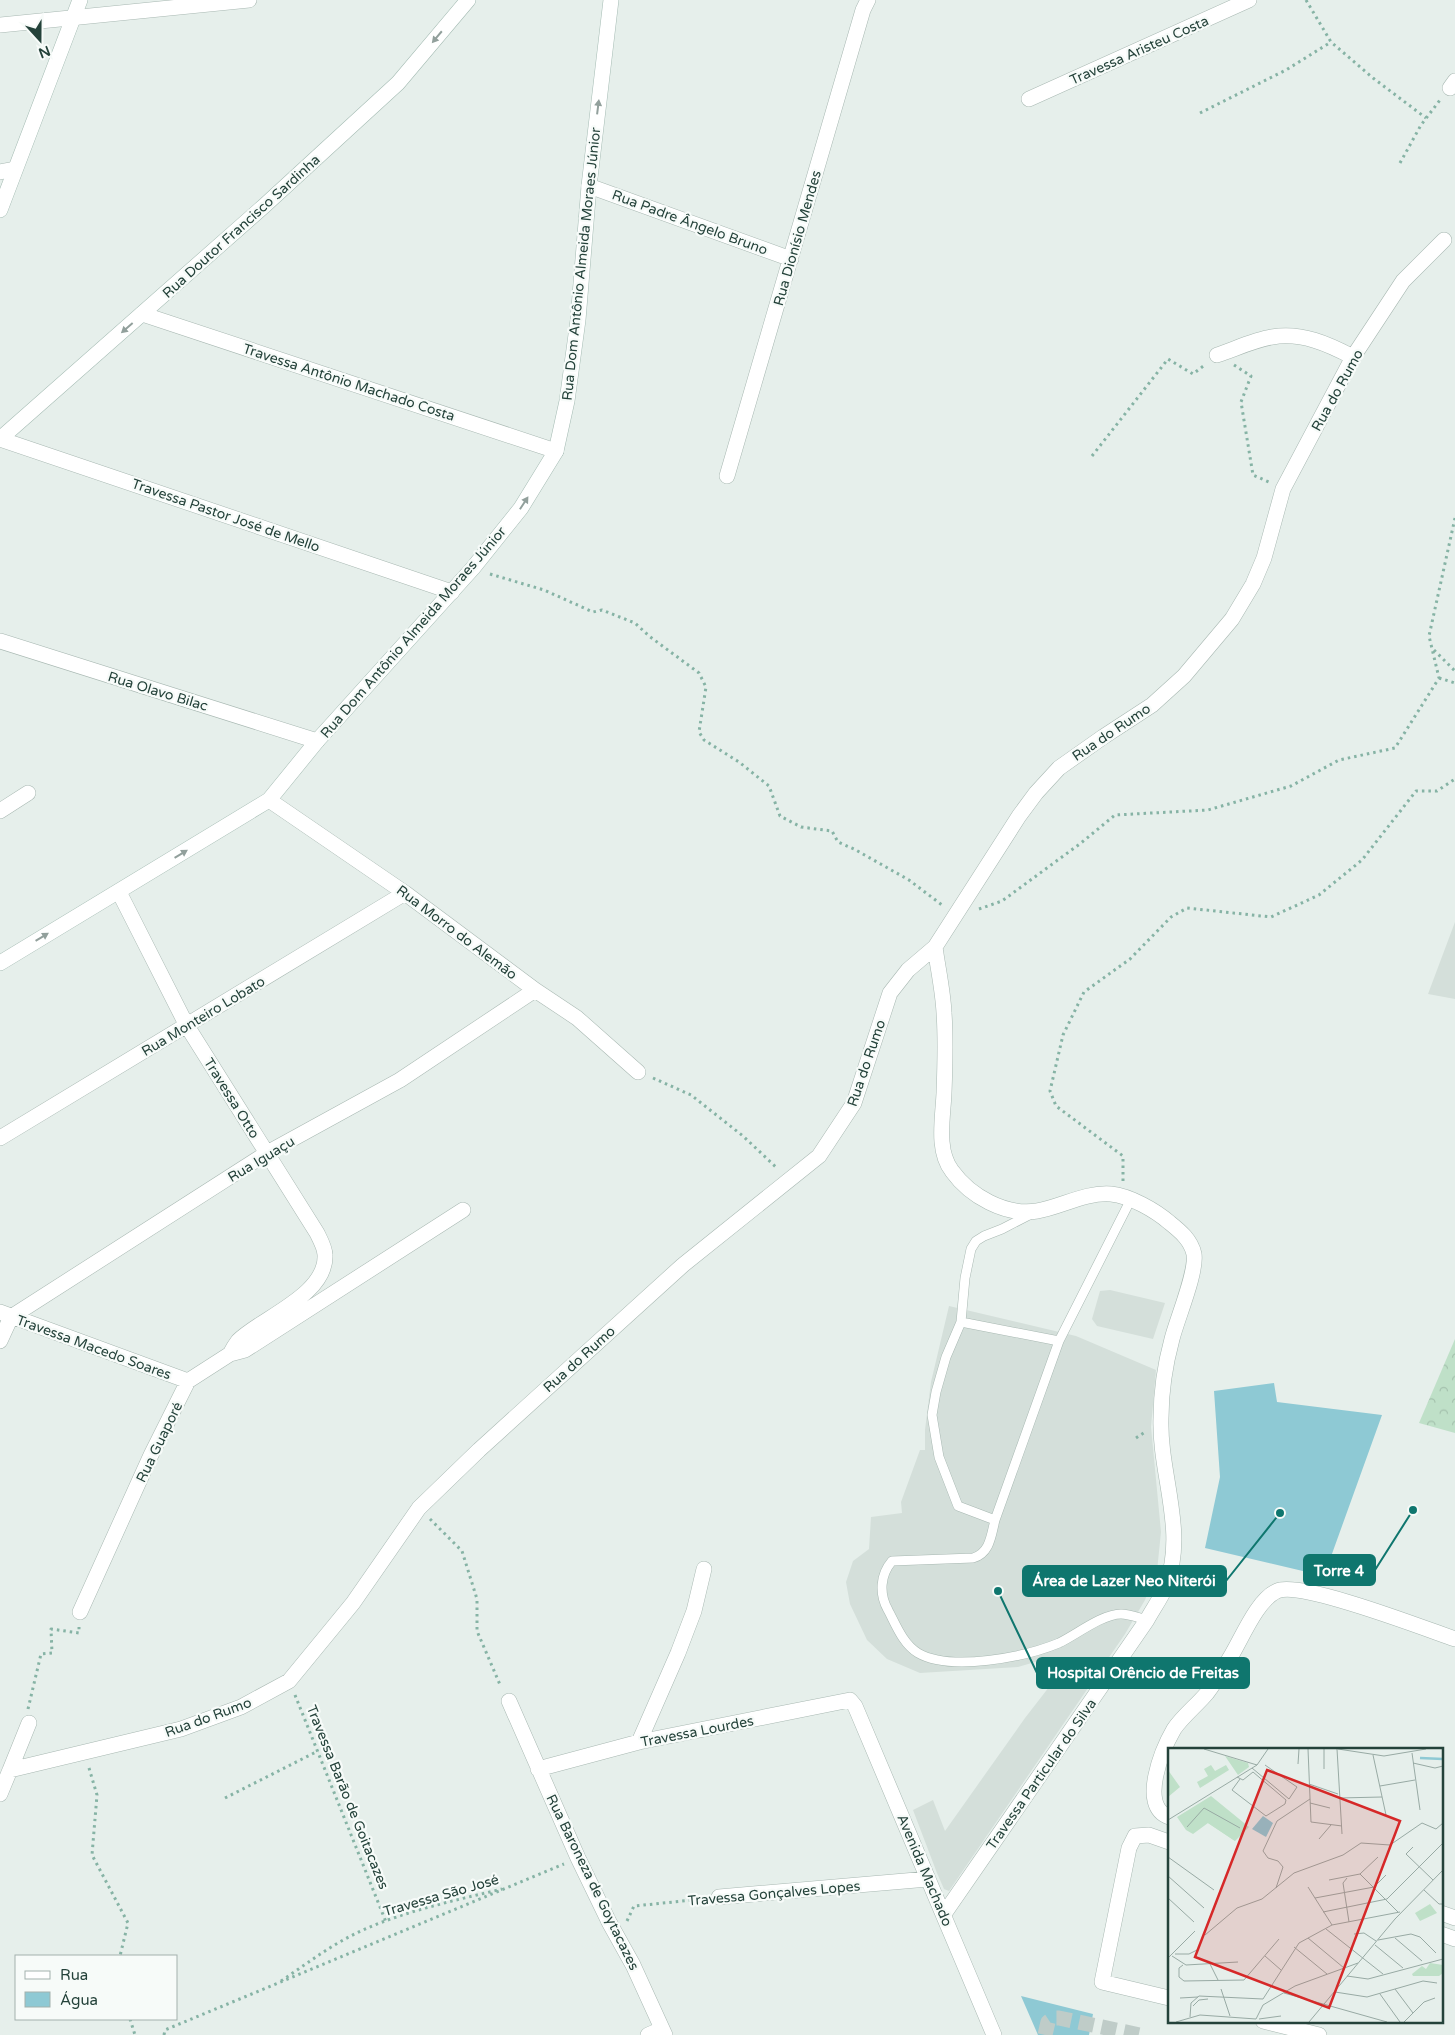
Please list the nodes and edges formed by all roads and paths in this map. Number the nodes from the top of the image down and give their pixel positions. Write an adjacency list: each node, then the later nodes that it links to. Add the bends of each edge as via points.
1 (80, 0): 9 (street)
2 (249, 0): 9 (street)
3 (468, 0): 23 (street, Rua Doutor Francisco Sardinha, one-way to 23, via 398,83)
4 (611, 0): 19 (street, Rua Dom Antônio Almeida Moraes Júnior, one-way to 4)
5 (868, 0): 22 (street, Rua Dionísio Mendes)
6 (1249, 0): 8 (street, Travessa Aristeu Costa)
7 (1306, 0): 11 (path)
8 (1235, 4): 13 (street, Travessa Aristeu Costa)
9 (72, 19): 10 (street); 17 (street)
10 (0, 25)
11 (1330, 42): 14 (path, via 1286,70); 15 (path)
12 (1452, 84): 15 (path)
13 (1028, 100)
14 (1200, 113)
15 (1426, 118): 16 (path)
16 (1400, 163)
17 (15, 169): 18 (street); 20 (street)
18 (0, 172)
19 (589, 186): 22 (street, Rua Padre Ângelo Bruno); 27 (street, Rua Dom Antônio Almeida Moraes Júnior, via 568,401)
20 (0, 210)
21 (1444, 240): 25 (street, Rua do Rumo, via 1403,281)
22 (791, 259): 29 (street, Rua Dionísio Mendes)
23 (142, 314): 26 (street, Rua Doutor Francisco Sardinha, one-way to 26); 27 (street, Travessa Antônio Machado Costa)
24 (1217, 355): 25 (street, via 1272,337 1298,337 1323,342); 28 (path, via 1193,374 1168,359); 30 (path, via 1251,376 1241,402 1253,475)
25 (1354, 357): 30 (street, Rua do Rumo)
26 (0, 439): 33 (street, Travessa Pastor José de Mello)
27 (556, 451): 32 (street, Rua Dom Antônio Almeida Moraes Júnior, one-way to 27, via 520,508)
28 (1092, 456)
29 (727, 476)
30 (1283, 489): 46 (street, Rua do Rumo, via 1264,558 1232,619 1184,676 1152,705 1060,768 1036,793)
31 (1455, 518): 35 (path, via 1430,636)
32 (473, 568): 33 (street, Rua Dom Antônio Almeida Moraes Júnior); 46 (path, via 544,590 593,612 602,610 635,623 699,673 706,687 699,732 704,740 770,786 780,816 801,827 832,832 838,842 909,880)
33 (452, 592): 39 (street, Rua Dom Antônio Almeida Moraes Júnior)
34 (0, 642): 39 (street, Rua Olavo Bilac)
35 (1434, 650): 36 (path); 37 (path)
36 (1455, 671)
37 (1439, 678): 38 (path); 46 (path, via 1395,748 1339,760 1291,786 1208,810 1115,815 1002,901)
38 (1455, 682)
39 (317, 741): 42 (street, Rua Dom Antônio Almeida Moraes Júnior)
40 (1455, 779): 55 (path, via 1437,791 1416,791 1362,860 1319,895 1271,917 1187,908 1171,917 1130,959 1084,992 1063,1035 1050,1092 1056,1106 1122,1156)
41 (28, 794): 43 (street)
42 (269, 800): 44 (street, Rua Dom Antônio Almeida Moraes Júnior, one-way to 42); 45 (street, Rua Morro do Alemão)
43 (0, 811)
44 (119, 892): 48 (street, Rua Dom Antônio Almeida Moraes Júnior, one-way to 44); 50 (street, Travessa Otto)
45 (405, 893): 49 (street, Rua Morro do Alemão); 50 (street, Rua Monteiro Lobato)
46 (955, 916): 47 (street, Rua do Rumo)
47 (936, 947): 54 (street, Rua do Rumo, via 908,970 890,993 850,1111 819,1156); 57 (street, Travessa Particular do Silva, via 944,1012 944,1153 951,1170 978,1196 1000,1206)
48 (0, 963)
49 (535, 990): 51 (street, Rua Morro do Alemão, via 576,1018); 53 (street, Rua Iguaçu, via 400,1080)
50 (187, 1026): 52 (street, Rua Monteiro Lobato); 53 (street, Travessa Otto)
51 (638, 1072): 54 (path, via 691,1095 744,1136)
52 (0, 1138)
53 (267, 1153): 58 (street, Rua Iguaçu); 62 (street, Travessa Otto, via 318,1233 325,1254 313,1284 299,1298 238,1341)
54 (790, 1180): 64 (street, Rua do Rumo, via 683,1265)
55 (1127, 1198): 57 (street, Travessa Particular do Silva, via 1108,1194); 61 (lane); 68 (street, Travessa Particular do Silva, via 1165,1218 1186,1236 1194,1254 1193,1269 1165,1371 1161,1419 1175,1539 1173,1559 1167,1584)
56 (463, 1210): 62 (street, via 245,1350)
57 (1036, 1211): 59 (lane, via 976,1241 971,1249 965,1278)
58 (6, 1314): 60 (street); 63 (street, Travessa Macedo Soares)
59 (961, 1322): 61 (lane); 65 (lane, via 936,1392 932,1415 935,1438 958,1506)
60 (0, 1341)
61 (1059, 1341): 65 (lane)
62 (230, 1354): 63 (street)
63 (188, 1381): 67 (street, Rua Guaporé)
64 (419, 1508): 70 (street, Rua do Rumo, via 353,1603); 71 (path, via 462,1551 477,1599 477,1631)
65 (995, 1520): 68 (lane, via 987,1550 981,1556 892,1561 887,1566 882,1589 886,1606 902,1638 918,1653 939,1661 1017,1657 1059,1643 1102,1619 1120,1614)
66 (704, 1569): 74 (street, via 694,1611)
67 (80, 1612): 73 (path, via 79,1633 52,1630 52,1653 41,1654 27,1710)
68 (1146, 1620): 88 (street, Travessa Particular do Silva)
69 (1455, 1639): 81 (street, via 1340,1600 1297,1590 1279,1590 1264,1600 1207,1693 1174,1729 1155,1772 1154,1800)
70 (289, 1682): 75 (street, Rua do Rumo, via 242,1707 181,1729); 76 (path, Travessa Barão de Goitacazes)
71 (508, 1701): 78 (street, Rua Baroneza de Goytacazes)
72 (856, 1706): 74 (street, Travessa Lourdes, via 850,1700); 84 (street, Avenida Machado)
73 (29, 1723): 77 (street)
74 (639, 1742): 78 (street, Travessa Lourdes)
75 (84, 1752): 77 (street, Rua do Rumo); 94 (path, via 97,1795 92,1855 128,1923)
76 (318, 1752): 80 (path); 91 (path, Travessa Barão de Goitacazes)
77 (10, 1770): 79 (street)
78 (538, 1770): 83 (street, Rua Baroneza de Goytacazes)
79 (0, 1794)
80 (225, 1798)
81 (1168, 1817)
82 (1168, 1842): 96 (street, via 1150,1835 1135,1836 1129,1848 1102,1982)
83 (578, 1858): 85 (path, Travessa São José); 99 (street, Rua Baroneza de Goytacazes)
84 (928, 1879): 86 (street, Travessa Gonçalves Lopes); 88 (street, Avenida Machado)
85 (512, 1886): 91 (path, Travessa São José); 95 (path, Travessa São José)
86 (719, 1897): 90 (path, Travessa Gonçalves Lopes, via 634,1906)
87 (1442, 1913): 89 (street)
88 (944, 1914): 103 (street, Avenida Machado)
89 (1455, 1918)
90 (627, 1920)
91 (386, 1922): 95 (path, Travessa São José, via 345,1939)
92 (1442, 1934): 93 (street)
93 (1455, 1939)
94 (120, 1955)
95 (273, 1986): 101 (path, Travessa São José, via 165,2030)
96 (1168, 1998)
97 (130, 2020): 100 (path)
98 (1267, 2022): 104 (street)
99 (664, 2032): 102 (street)
100 (135, 2035)
101 (164, 2035)
102 (648, 2035)
103 (994, 2035)
104 (1320, 2035)

